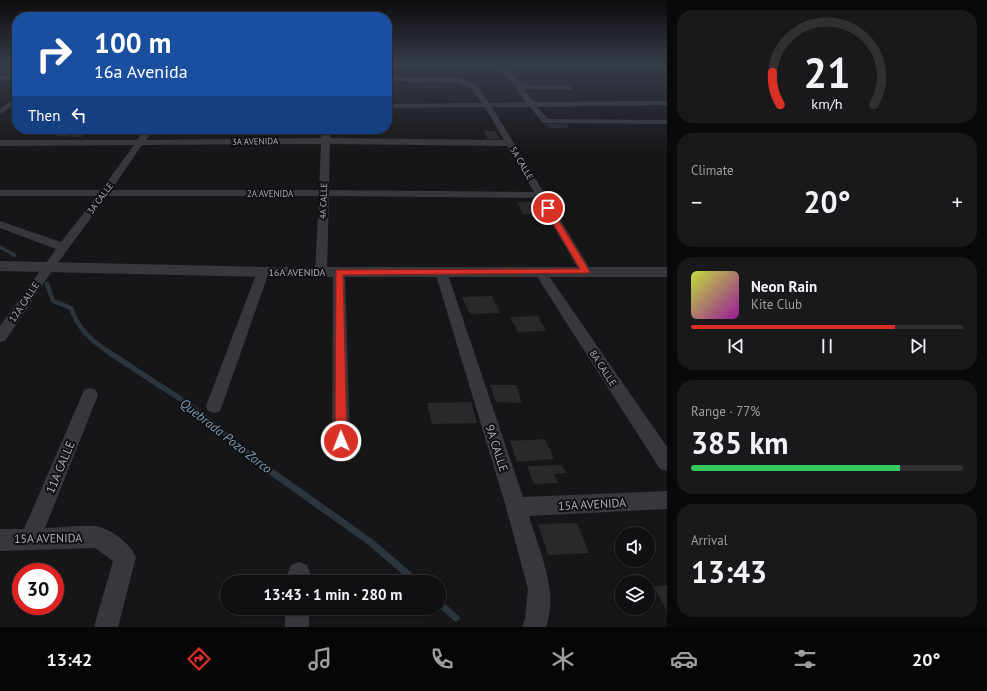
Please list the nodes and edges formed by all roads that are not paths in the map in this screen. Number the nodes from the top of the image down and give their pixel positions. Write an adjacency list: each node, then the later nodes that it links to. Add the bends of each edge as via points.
1 (479, 94): 10 (street, 5A CALLE)
2 (522, 94): 5 (street)
3 (12, 103): 7 (street)
4 (667, 103): 5 (street)
5 (531, 105): 10 (street); 12 (street, via 546,121 552,122)
6 (0, 106): 7 (street)
7 (8, 106): 8 (street); 11 (street)
8 (12, 106)
9 (392, 106): 10 (street)
10 (488, 106): 18 (street, 5A CALLE)
11 (0, 112)
12 (667, 122)
13 (145, 134): 17 (street, 3A CALLE)
14 (326, 134): 15 (street, 4A CALLE)
15 (325, 141): 17 (street, 3A AVENIDA); 18 (street, 3A AVENIDA); 21 (street, 4A CALLE)
16 (0, 143): 17 (street, 3A AVENIDA)
17 (139, 143): 19 (street, 3A CALLE)
18 (511, 143): 22 (street, 5A CALLE)
19 (105, 192): 20 (street, 2A AVENIDA); 21 (street, 2A AVENIDA); 24 (street, 3A CALLE)
20 (0, 193)
21 (323, 193): 22 (street, 2A AVENIDA); 28 (street, 4A CALLE)
22 (540, 195): 32 (street, 5A CALLE)
23 (0, 224): 24 (street)
24 (63, 247): 26 (street, 3A CALLE)
25 (0, 266): 26 (street, 16A AVENIDA)
26 (49, 266): 27 (street, 16A AVENIDA); 34 (street, 12A CALLE)
27 (263, 272): 28 (street, 16A AVENIDA); 36 (street)
28 (321, 272): 29 (street, 16A AVENIDA)
29 (339, 272): 30 (street, 16A AVENIDA); 37 (street)
30 (441, 272): 31 (street, 16A AVENIDA); 40 (street, 9A CALLE)
31 (540, 272): 32 (street, 16A AVENIDA); 38 (street, 8A CALLE)
32 (586, 272): 33 (street, 16A AVENIDA)
33 (667, 272)
34 (0, 337)
35 (90, 395): 41 (street, 11A CALLE)
36 (214, 406)
37 (341, 441)
38 (667, 463)
39 (667, 500): 40 (street, 15A AVENIDA)
40 (516, 507): 46 (street, 9A CALLE, via 539,589)
41 (30, 539): 42 (street, 15A AVENIDA); 44 (street, 15A AVENIDA, via 96,537 110,544 125,557)
42 (0, 540)
43 (298, 615): 45 (street)
44 (106, 627)
45 (297, 627)
46 (534, 627)

